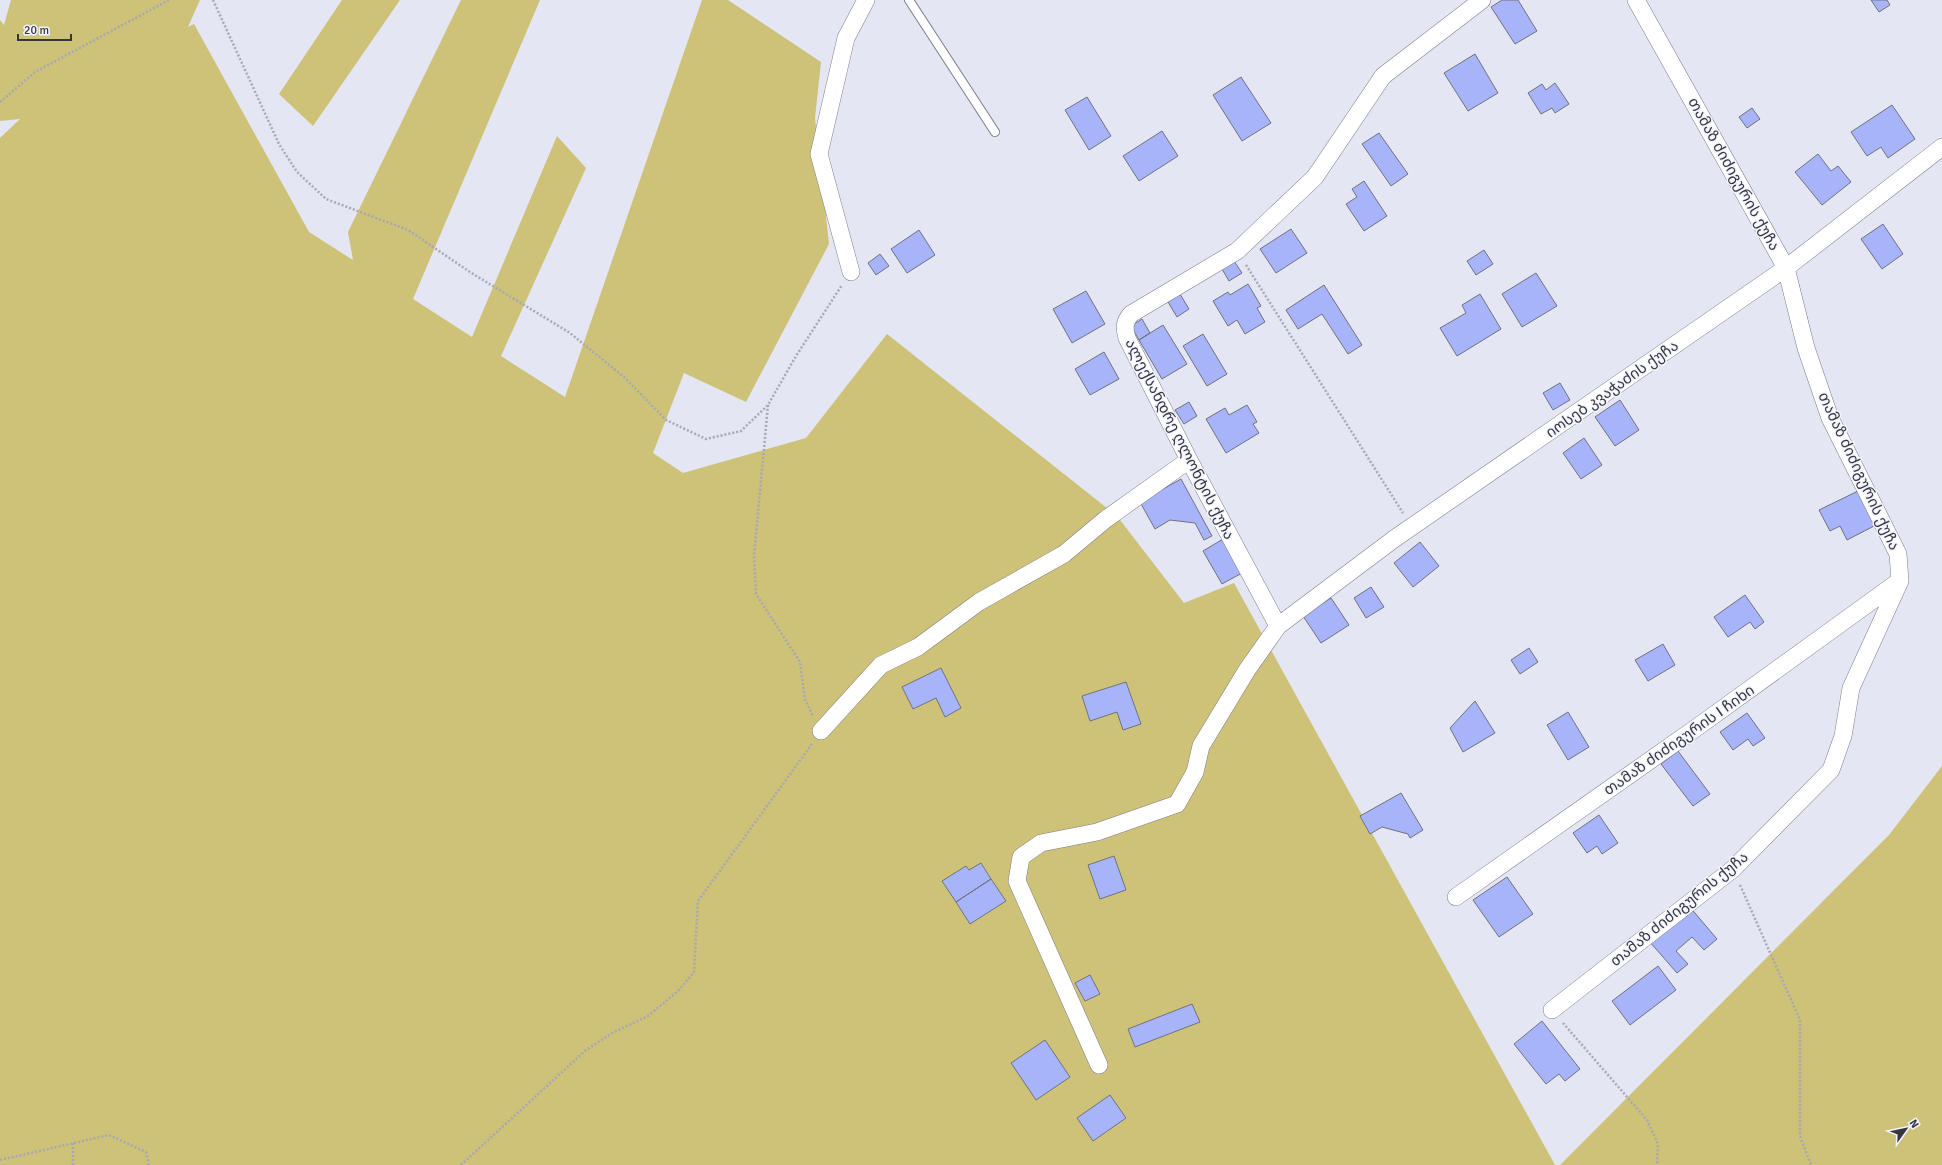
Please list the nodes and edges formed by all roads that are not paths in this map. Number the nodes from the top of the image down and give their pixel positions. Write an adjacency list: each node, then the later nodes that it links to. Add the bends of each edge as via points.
1 (866, 0): 8 (street, via 846,38 819,154)
2 (909, 0): 5 (lane)
3 (1482, 0): 9 (street, ალექსანდრე ღლონტის ქუჩა, via 1383,76 1315,177 1237,251 1131,314 1126,320 1124,328 1127,338)
4 (1636, 0): 7 (street, თამაზ ძიძიგურის ქუჩა)
5 (995, 132)
6 (1942, 147): 7 (street, იოსებ კვაჭაძის ქუჩა)
7 (1786, 268): 10 (street, თამაზ ძიძიგურის ქუჩა, via 1806,348 1830,418 1898,554); 11 (street, იოსებ კვაჭაძის ქუჩა, via 1412,527)
8 (851, 272)
9 (1189, 460): 11 (street, ალექსანდრე ღლონტის ქუჩა); 12 (street, via 1106,519 1064,554 979,602 918,647 881,665)
10 (1900, 581): 13 (street, თამაზ ძიძიგურის I ჩიხი); 14 (street, თამაზ ძიძიგურის ქუჩა, via 1851,688 1843,736 1831,770 1733,869)
11 (1278, 626): 15 (street, იოსებ კვაჭაძის ქუჩა, via 1247,670 1201,746 1195,772 1177,804 1097,832 1041,843 1021,857 1017,881)
12 (821, 731)
13 (1456, 897)
14 (1552, 1010)
15 (1099, 1065)

